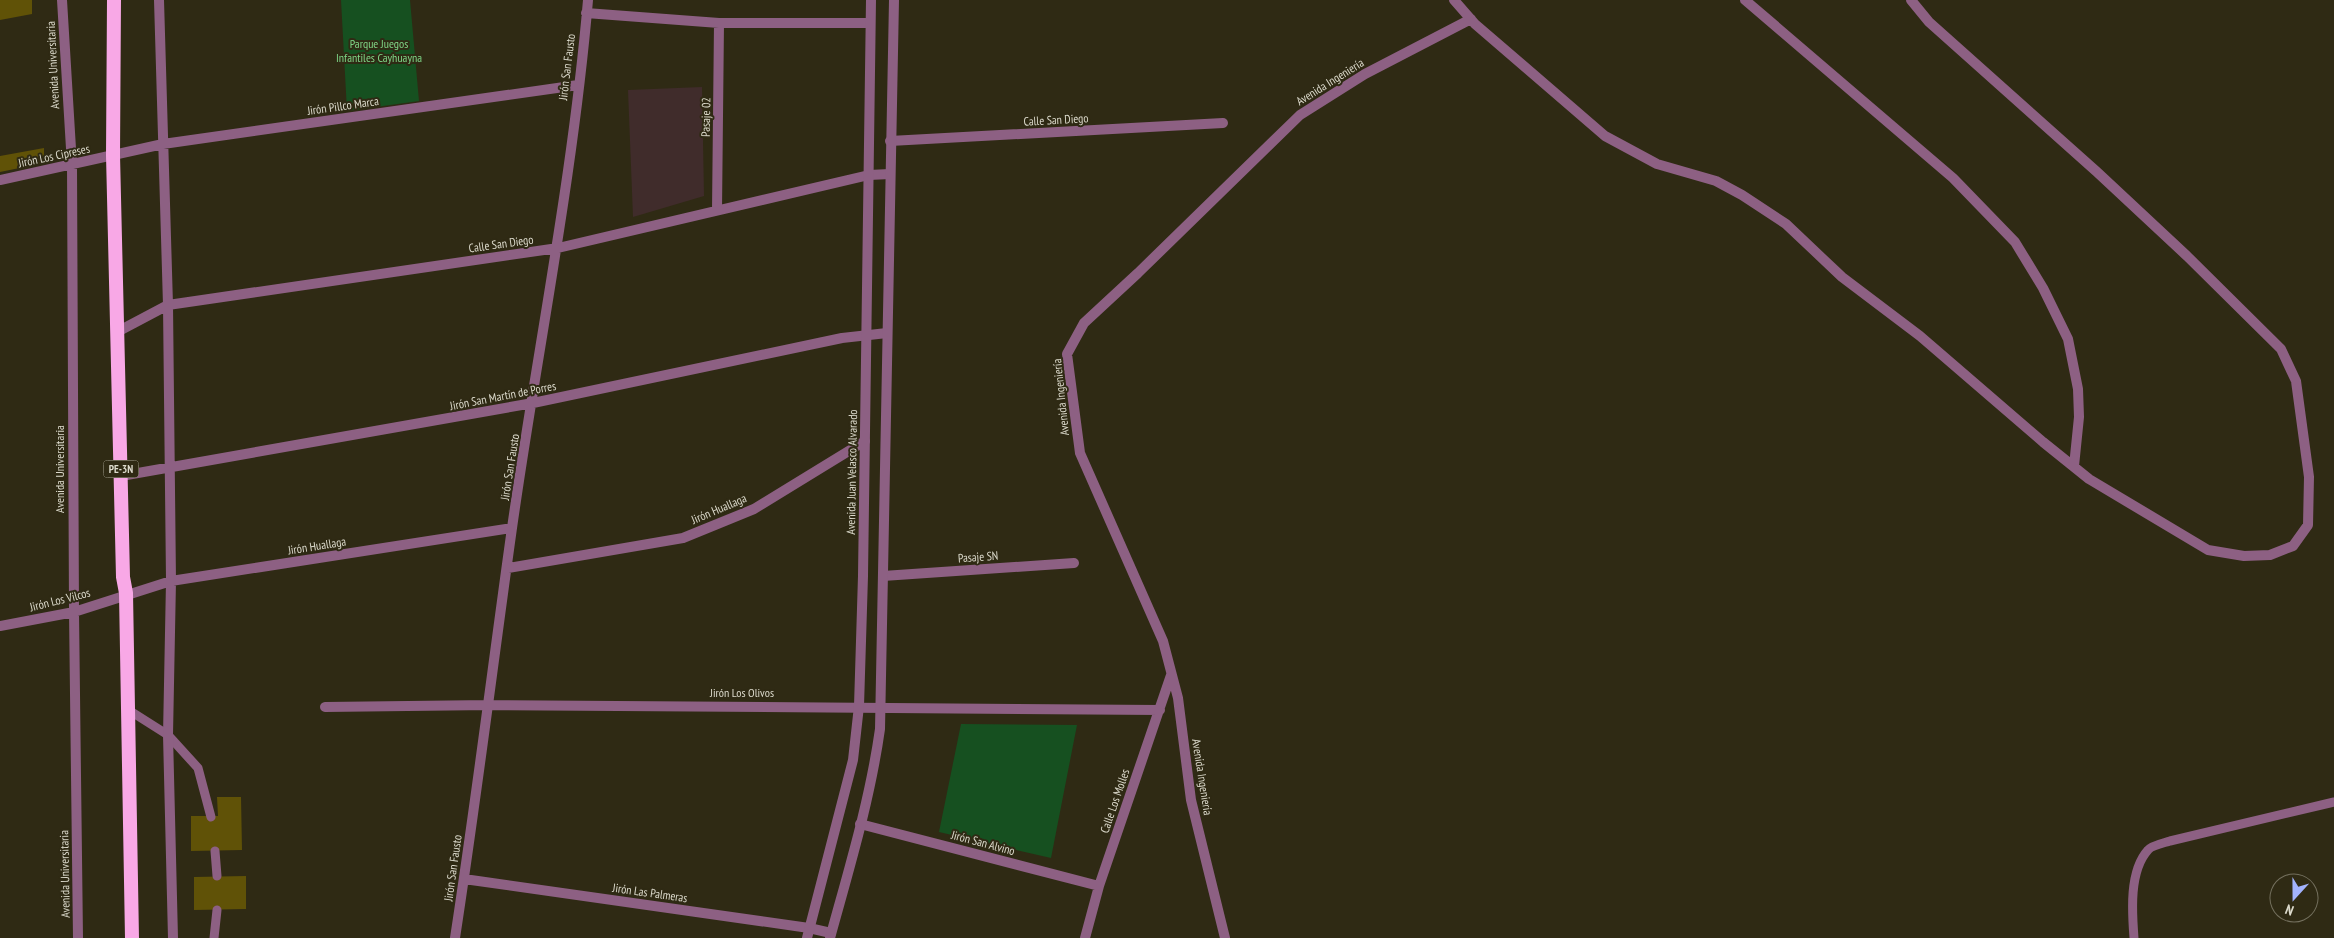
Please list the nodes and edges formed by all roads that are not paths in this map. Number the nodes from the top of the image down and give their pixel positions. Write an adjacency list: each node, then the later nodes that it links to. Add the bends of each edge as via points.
1 (62, 0): 19 (street, Avenida Universitaria)
2 (114, 0): 18 (highway, PE-3N)
3 (159, 0): 17 (street)
4 (588, 0): 10 (street, Jirón San Fausto)
5 (871, 0): 12 (street, Avenida Juan Velasco Alvarado)
6 (894, 0): 16 (street)
7 (1454, 0): 11 (street)
8 (1745, 0): 31 (street, via 1954,178 2015,242 2043,288 2068,339 2078,389)
9 (1911, 0): 31 (street, via 1929,22 2097,172 2282,349 2296,382 2309,477 2308,525 2293,546 2270,555 2244,556 2208,550 2089,479)
10 (586, 14): 13 (street); 14 (street, Jirón San Fausto)
11 (1471, 19): 31 (street, via 1605,136 1657,164 1716,181 1786,224 1842,276 1920,336); 42 (street, Avenida Ingeniería, via 1364,74 1300,115 1084,323 1067,354 1080,453 1163,641)
12 (870, 23): 13 (street); 21 (street, Avenida Juan Velasco Alvarado)
13 (720, 24): 23 (street, Pasaje 02)
14 (578, 84): 17 (street, Jirón Pillco Marca); 24 (street, Jirón San Fausto)
15 (1223, 123): 16 (street, Calle San Diego)
16 (890, 141): 20 (street)
17 (163, 144): 18 (street, Jirón Pillco Marca); 25 (street)
18 (113, 155): 19 (street, Jirón Los Cipreses); 26 (highway, PE-3N)
19 (72, 165): 22 (street, Jirón Los Cipreses); 40 (street, Avenida Universitaria)
20 (890, 174): 21 (street, Calle San Diego); 27 (street)
21 (869, 175): 23 (street, Calle San Diego); 28 (street, Avenida Juan Velasco Alvarado)
22 (0, 180)
23 (718, 210): 24 (street, Calle San Diego)
24 (558, 248): 25 (street, Calle San Diego); 29 (street, Jirón San Fausto)
25 (168, 305): 26 (street, Calle San Diego); 32 (street)
26 (117, 332): 33 (highway, PE-3N)
27 (887, 333): 28 (street, Jirón San Martín de Porres); 37 (street)
28 (866, 334): 29 (street, Jirón San Martín de Porres); 30 (street, Avenida Juan Velasco Alvarado)
29 (533, 404): 32 (street, Jirón San Martín de Porres); 34 (street, Jirón San Fausto)
30 (865, 441): 36 (street, Jirón Huallaga, via 754,509 684,538); 44 (street, Avenida Juan Velasco Alvarado)
31 (2074, 466)
32 (170, 468): 33 (street, Jirón San Martín de Porres); 38 (street)
33 (121, 476): 39 (highway, PE-3N)
34 (512, 528): 36 (street, Jirón San Fausto); 38 (street, Jirón Huallaga)
35 (1074, 563): 37 (street, Pasaje SN)
36 (508, 568): 43 (street, Jirón San Fausto)
37 (883, 576): 46 (street)
38 (170, 581): 39 (street, Jirón Huallaga); 49 (street)
39 (126, 593): 40 (street, Jirón Los Vilcos); 47 (highway, PE-3N)
40 (74, 612): 41 (street, Jirón Los Vilcos); 60 (street, Avenida Universitaria)
41 (0, 626)
42 (1172, 674): 48 (street, Calle Los Molles); 66 (street, Avenida Ingeniería, via 1191,800)
43 (490, 704): 44 (street, Jirón Los Olivos); 45 (street, Jirón Los Olivos); 55 (street, Jirón San Fausto)
44 (859, 706): 46 (street, Jirón Los Olivos); 58 (street, Avenida Juan Velasco Alvarado, via 853,760)
45 (325, 707)
46 (881, 707): 48 (street, Jirón Los Olivos); 52 (street, via 876,756)
47 (126, 709): 49 (lane); 61 (highway, PE-3N)
48 (1160, 710): 56 (street, Calle Los Molles)
49 (168, 735): 51 (lane, via 198,768); 62 (street)
50 (2334, 802): 67 (lane, via 2149,848 2140,864 2132,899)
51 (211, 817)
52 (860, 824): 56 (street, Jirón San Alvino); 59 (street)
53 (215, 851): 54 (lane)
54 (216, 876)
55 (464, 879): 58 (street, Jirón Las Palmeras); 64 (street, Jirón San Fausto)
56 (1099, 886): 65 (street, Calle Los Molles)
57 (217, 910): 63 (lane)
58 (808, 933): 59 (street, Jirón Las Palmeras)
59 (830, 935)
60 (78, 938)
61 (132, 938)
62 (173, 938)
63 (214, 938)
64 (455, 938)
65 (1085, 938)
66 (1225, 938)
67 (2134, 938)

